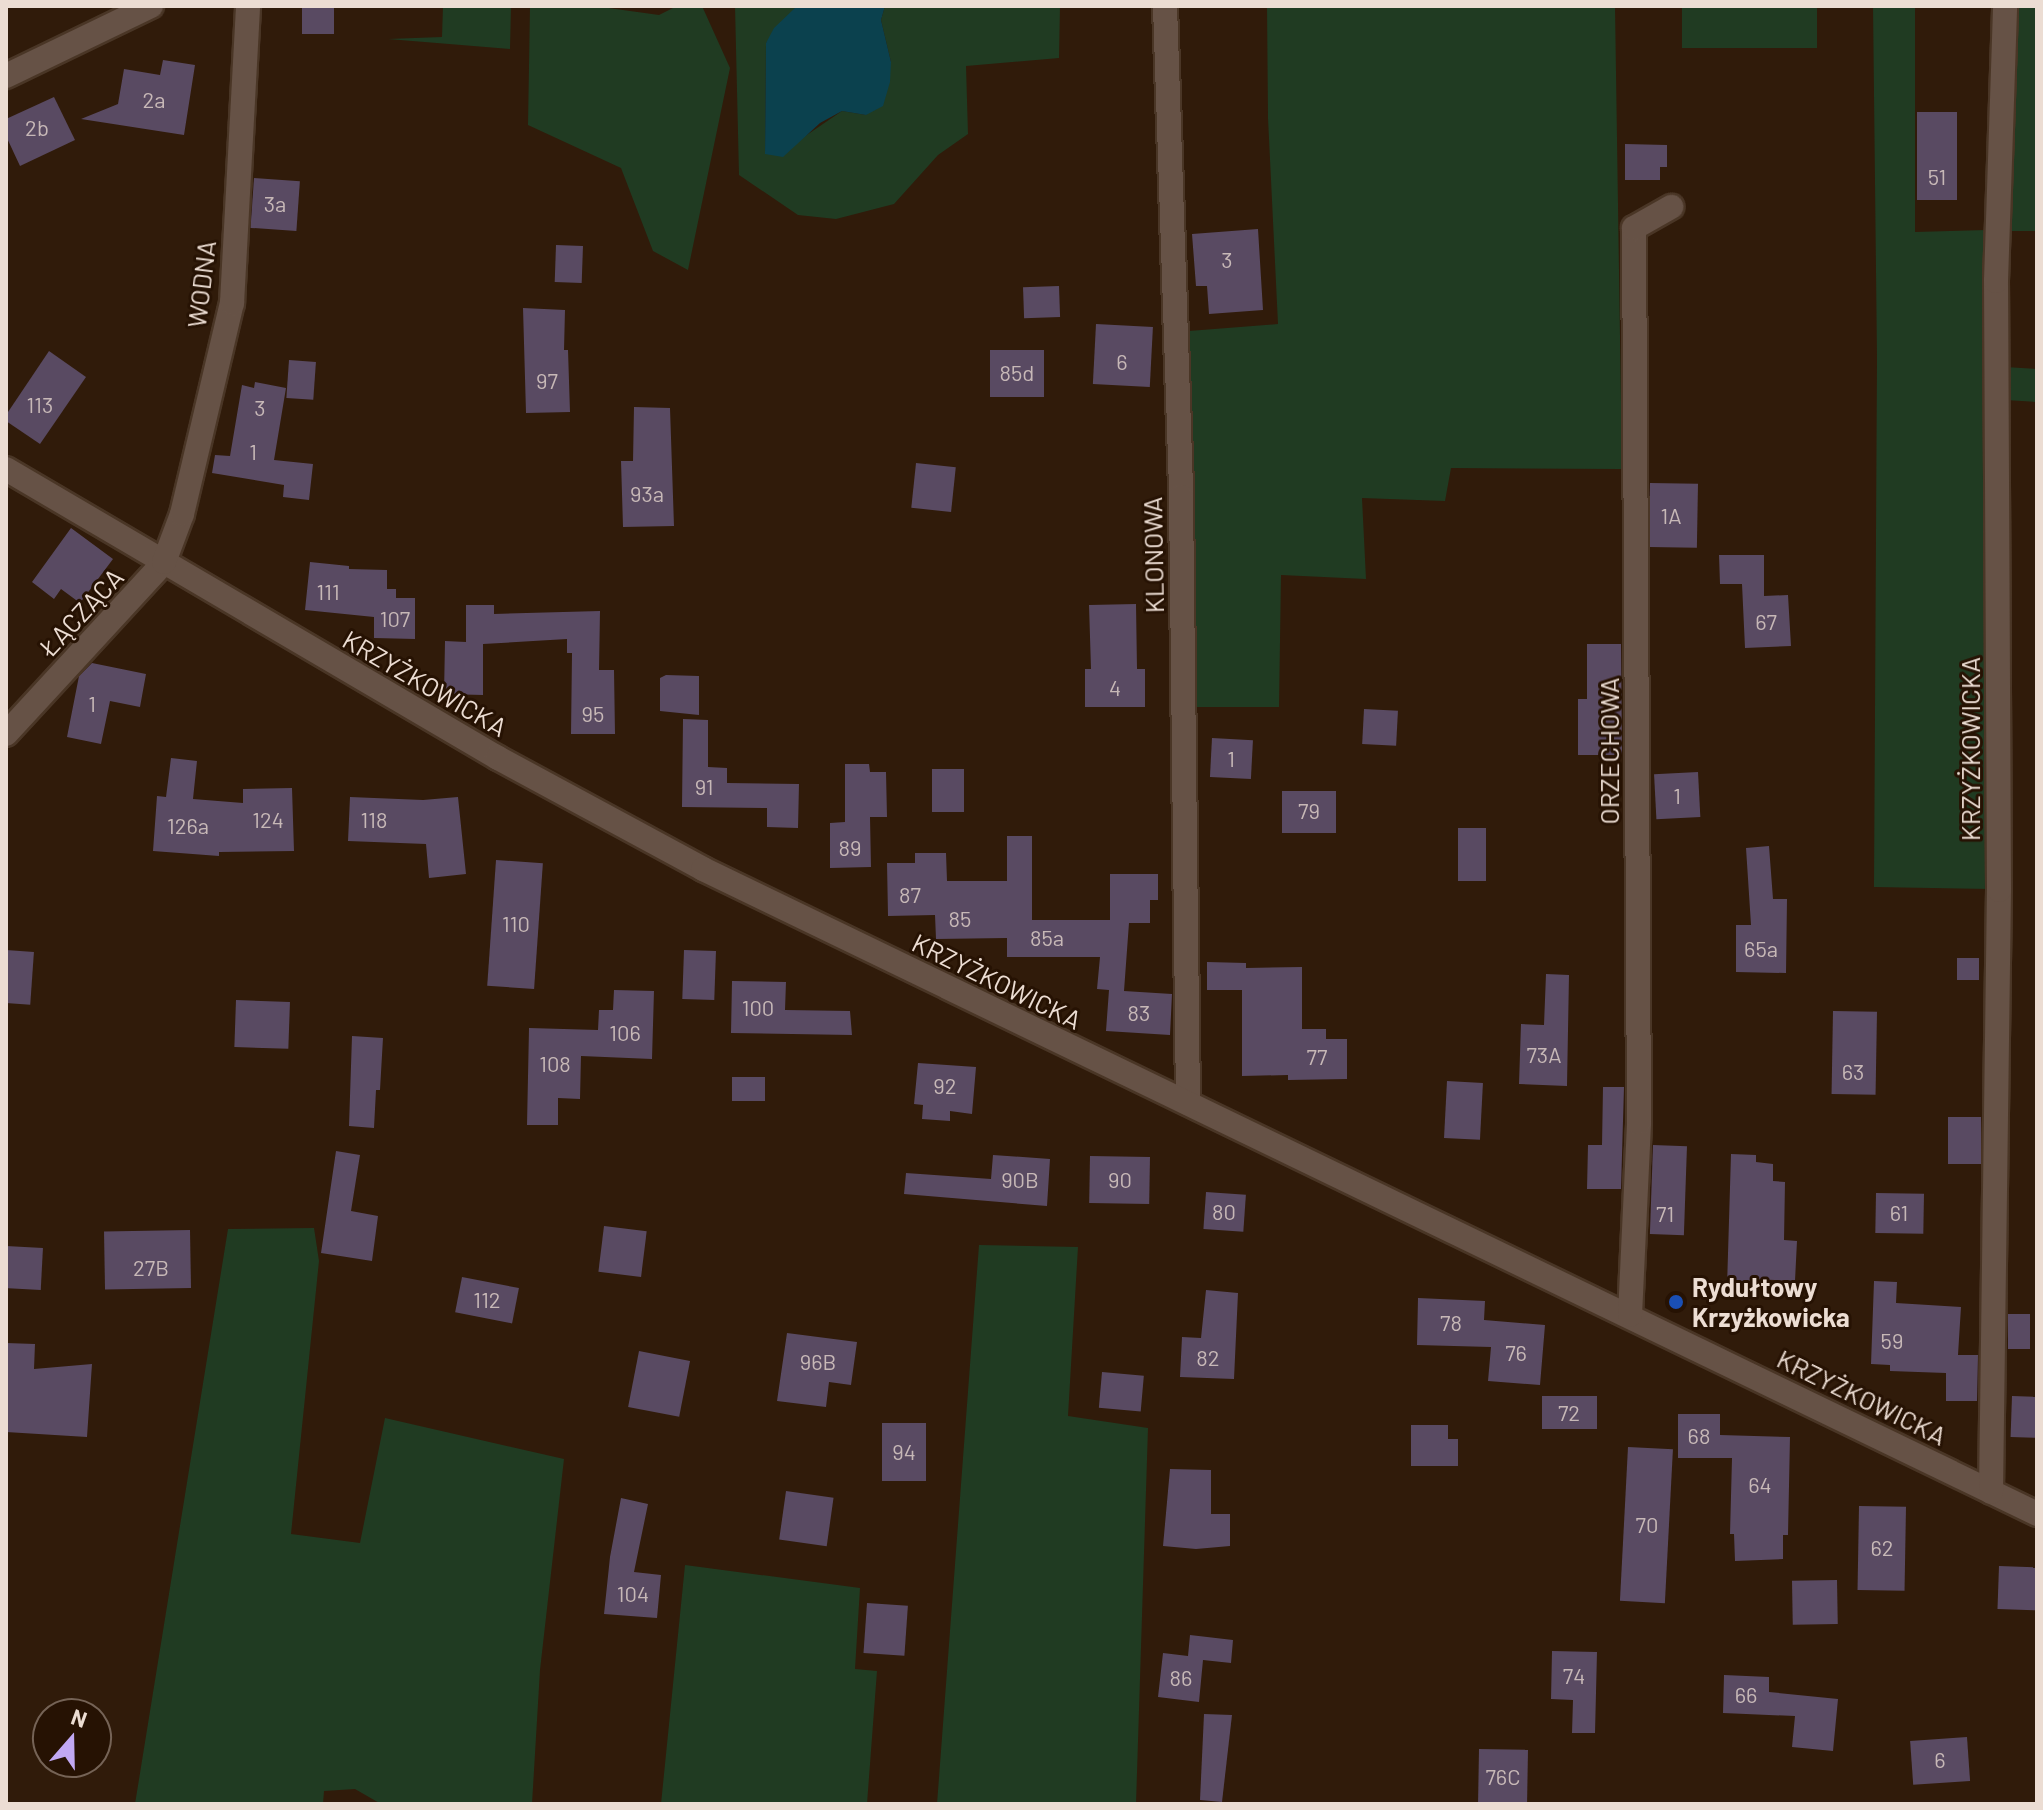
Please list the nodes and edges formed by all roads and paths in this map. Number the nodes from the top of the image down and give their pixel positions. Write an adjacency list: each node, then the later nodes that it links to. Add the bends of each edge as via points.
1 (151, 6): 5 (street)
2 (248, 6): 8 (street, WODNA, via 232,303 182,514)
3 (1165, 6): 10 (street, KLONOWA, via 1181,497)
4 (2005, 6): 12 (street, KRZYŻKOWICKA, via 1996,281 1999,905)
5 (6, 76)
6 (1671, 207): 11 (street, ORZECHOWA, via 1634,228 1639,1122)
7 (6, 469): 8 (street, KRZYŻKOWICKA)
8 (164, 562): 9 (street, ŁĄCZĄCA); 10 (street, KRZYŻKOWICKA, via 498,758 703,869)
9 (6, 734)
10 (1188, 1103): 11 (street, KRZYŻKOWICKA)
11 (1630, 1315): 12 (street, KRZYŻKOWICKA)
12 (1991, 1492): 13 (street, KRZYŻKOWICKA)
13 (2037, 1514)

